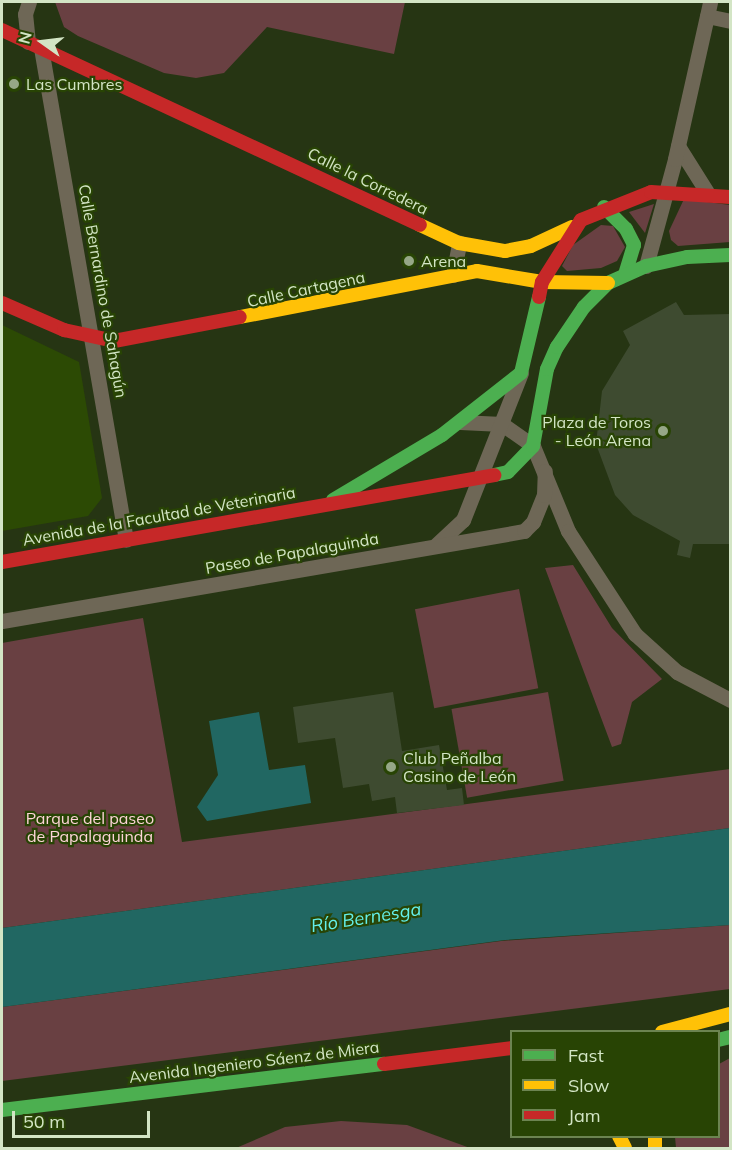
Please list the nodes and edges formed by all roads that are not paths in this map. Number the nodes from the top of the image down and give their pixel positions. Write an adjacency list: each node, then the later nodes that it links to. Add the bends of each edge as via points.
1 (29, 2): 5 (street, Calle Bernardino de Sahagún, via 25,14)
2 (708, 9): 3 (street); 6 (street)
3 (730, 21)
4 (2, 31): 5 (main road, Calle la Corredera)
5 (35, 45): 12 (main road, Calle la Corredera); 20 (street, Calle Bernardino de Sahagún)
6 (677, 152): 7 (street); 8 (street)
7 (668, 190): 8 (main road, Calle la Corredera); 10 (main road, Calle la Corredera); 14 (street)
8 (706, 192): 9 (main road, Calle la Corredera)
9 (730, 197)
10 (604, 207): 11 (main road, Calle la Corredera); 15 (main road, via 626,229 634,245)
11 (572, 227): 12 (main road, Calle la Corredera, via 531,246 505,251); 17 (main road)
12 (459, 243): 16 (street)
13 (730, 255): 14 (main road, via 687,257)
14 (646, 266): 15 (main road)
15 (626, 272): 18 (main road)
16 (453, 275): 17 (main road, Calle Cartagena, via 504,273); 20 (main road, Calle Cartagena, via 253,318 114,341)
17 (542, 282): 18 (main road, Calle Cartagena); 21 (main road)
18 (608, 283): 24 (main road, via 584,307 557,347 547,369)
19 (2, 303): 20 (main road, Calle Cartagena, via 64,330)
20 (93, 337): 28 (street, Calle Bernardino de Sahagún)
21 (521, 373): 22 (main road, Avenida de la Facultad de Veterinaria); 23 (street)
22 (459, 422): 23 (street); 27 (main road, Avenida de la Facultad de Veterinaria)
23 (502, 424): 24 (street); 26 (street)
24 (533, 446): 25 (street); 26 (main road, Avenida de la Facultad de Veterinaria, via 508,472)
25 (545, 471): 29 (street, Paseo de Papalaguinda, via 544,495 533,522 524,531); 32 (street, via 568,531 635,634 677,672)
26 (482, 480): 27 (main road, Avenida de la Facultad de Veterinaria); 29 (street, via 463,520 448,538)
27 (322, 507): 28 (main road, Avenida de la Facultad de Veterinaria)
28 (126, 540): 30 (main road, Avenida de la Facultad de Veterinaria)
29 (431, 548): 31 (street, Paseo de Papalaguinda)
30 (2, 562)
31 (2, 621)
32 (730, 700)
33 (730, 1014): 34 (main road)
34 (670, 1030)
35 (510, 1048): 36 (main road, Avenida Ingeniero Sáenz de Miera)
36 (2, 1110)

